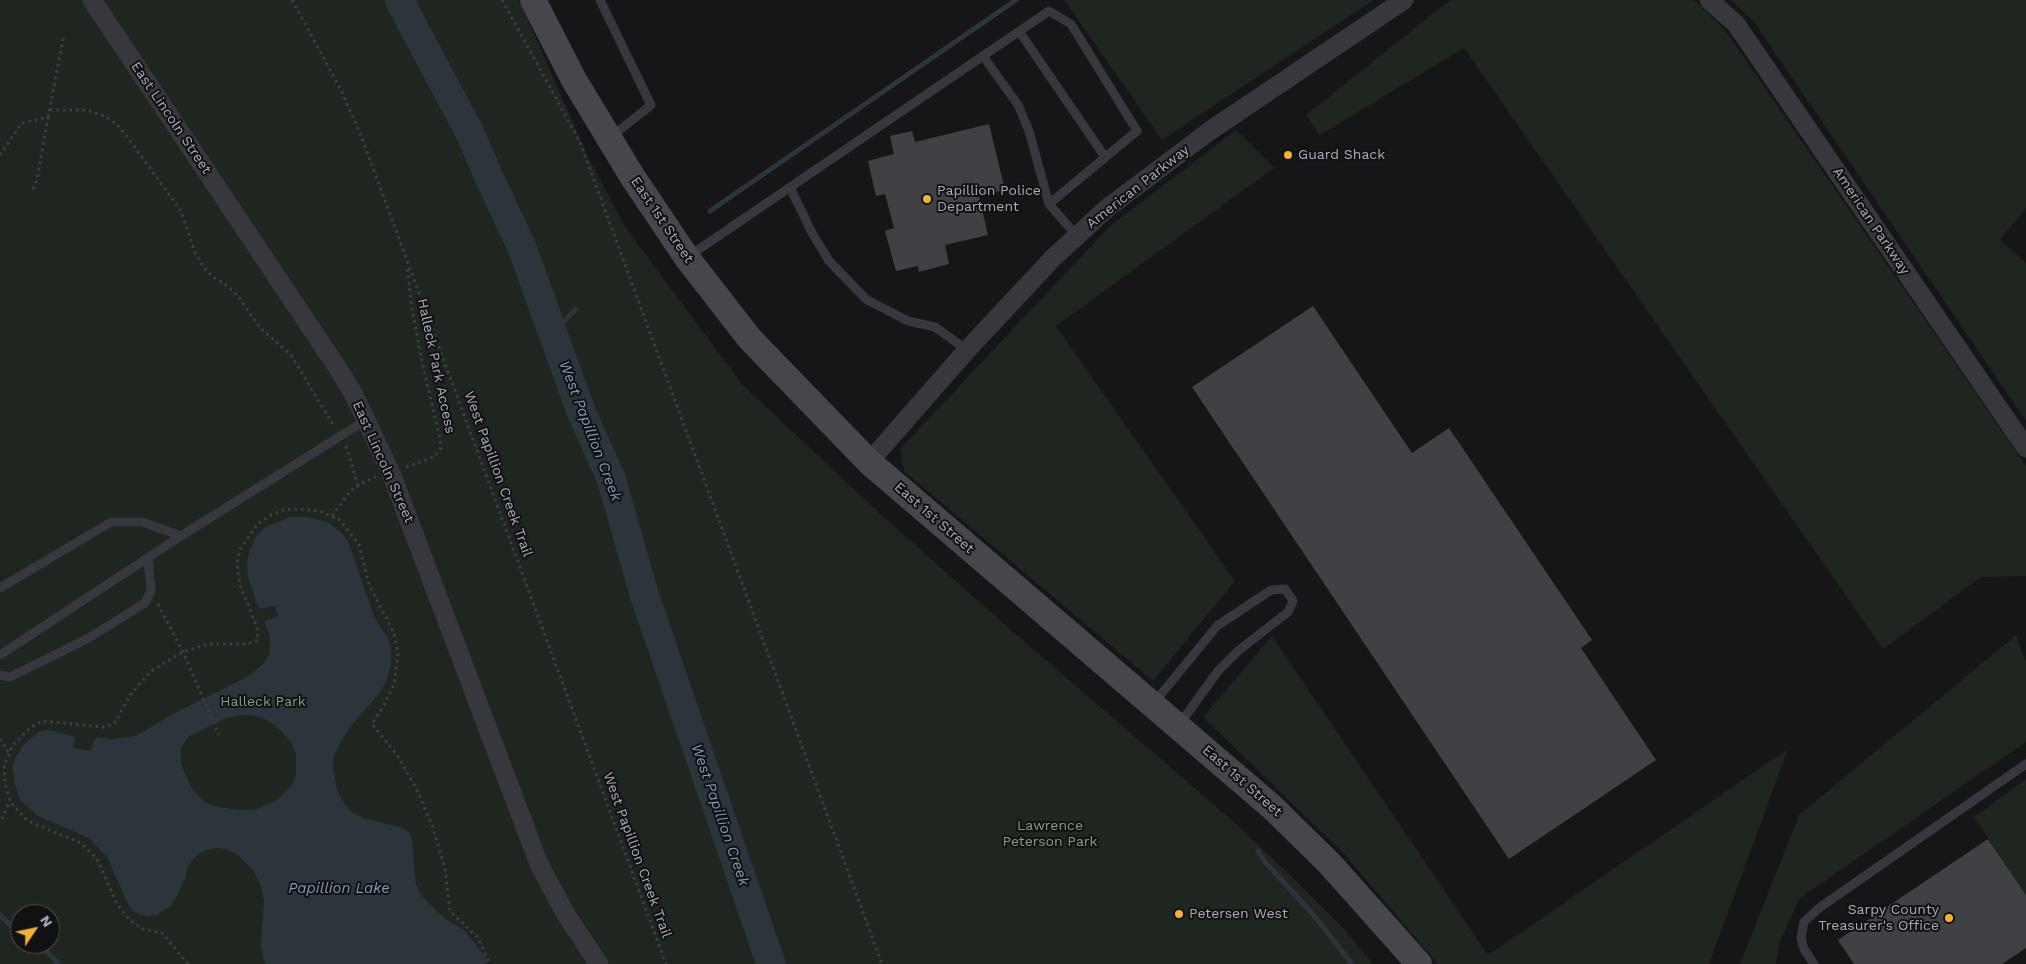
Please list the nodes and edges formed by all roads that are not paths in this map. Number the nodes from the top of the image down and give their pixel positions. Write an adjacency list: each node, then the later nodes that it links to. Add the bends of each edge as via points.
1 (92, 0): 15 (street, East Lincoln Street, via 337,367)
2 (533, 0): 8 (main road, East 1st Street)
3 (600, 0): 8 (lane, via 652,105)
4 (1404, 0): 12 (street, American Parkway, via 1211,130 1106,209)
5 (1709, 0): 16 (street, American Parkway, via 1736,24)
6 (1019, 31): 7 (lane); 9 (lane); 9 (lane, via 1049,11 1071,24 1137,131)
7 (982, 56): 10 (lane); 11 (lane, via 1018,105 1029,131)
8 (608, 139): 13 (main road, East 1st Street)
9 (1106, 157): 11 (lane)
10 (790, 188): 13 (lane); 14 (lane, via 829,261 867,300 908,321 935,327)
11 (1049, 204): 12 (lane)
12 (1078, 236): 14 (street, American Parkway, via 1052,259)
13 (687, 258): 17 (main road, East 1st Street, via 750,339)
14 (967, 350): 17 (street, American Parkway)
15 (366, 420): 18 (lane); 26 (street, East Lincoln Street, via 391,472 529,841 550,888)
16 (2026, 448)
17 (869, 462): 23 (main road, East 1st Street)
18 (181, 536): 19 (lane); 20 (lane, via 142,522 112,522)
19 (148, 558): 21 (lane); 22 (lane, via 151,591 145,603 87,639 10,677)
20 (0, 588)
21 (0, 655)
22 (0, 675)
23 (1153, 704): 24 (main road, East 1st Street); 24 (lane, via 1217,626 1271,590 1285,589 1293,601 1288,612 1218,671)
24 (1178, 726): 27 (main road, East 1st Street, via 1272,807 1336,870)
25 (2026, 764): 28 (lane, via 1819,908 1804,922 1801,938)
26 (599, 964)
27 (1419, 964)
28 (1814, 964)

